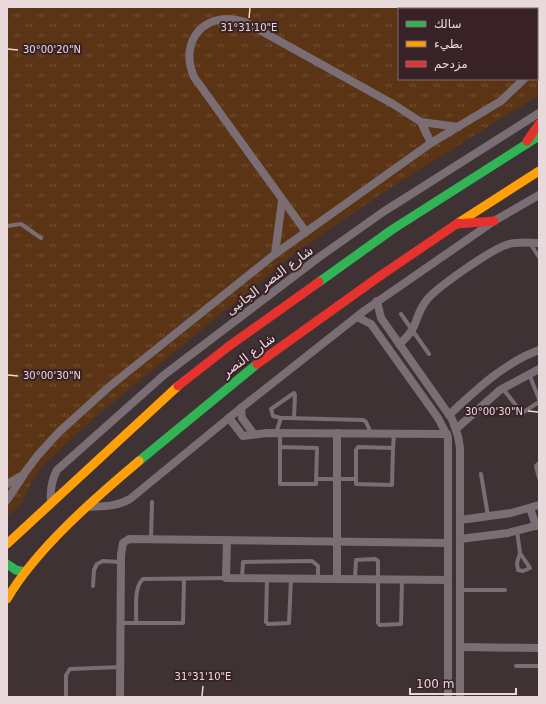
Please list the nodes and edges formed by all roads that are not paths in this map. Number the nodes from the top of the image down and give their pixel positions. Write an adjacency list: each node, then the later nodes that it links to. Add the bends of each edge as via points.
1 (523, 80): 5 (street, via 501,101)
2 (539, 113): 57 (street, شارع النصر الجانبى, via 383,212 176,366 57,470 51,486)
3 (421, 122): 5 (street); 7 (street); 11 (street, via 245,22 225,18 207,24 193,39 189,58 190,68)
4 (539, 124): 8 (main road)
5 (458, 127): 7 (street)
6 (539, 136): 8 (main road, شارع النصر)
7 (432, 143): 15 (street)
8 (523, 146): 57 (main road, شارع النصر, via 393,229 229,346 179,385)
9 (539, 171): 13 (main road, شارع النصر)
10 (539, 195): 12 (street)
11 (282, 201): 15 (street); 19 (street)
12 (494, 221): 13 (main road); 21 (street)
13 (456, 224): 60 (main road, شارع النصر, via 247,371 150,450)
14 (7, 226): 16 (lane, via 21,224)
15 (306, 232): 19 (street)
16 (41, 238)
17 (530, 243): 18 (street); 20 (lane); 24 (street, via 514,243 500,247 435,291 424,303)
18 (539, 243)
19 (275, 254): 50 (street, via 110,386 59,432)
20 (539, 257)
21 (377, 301): 23 (street); 25 (street, via 381,318)
22 (401, 314): 24 (lane)
23 (357, 317): 26 (street, via 372,324); 34 (street)
24 (413, 331): 25 (street); 28 (lane)
25 (397, 341): 26 (street); 35 (street)
26 (386, 344): 45 (street)
27 (539, 350): 35 (street, via 482,384)
28 (429, 354)
29 (539, 369): 30 (street)
30 (528, 374): 31 (street); 32 (lane)
31 (503, 389): 33 (lane, via 522,413); 39 (street)
32 (539, 399)
33 (539, 402)
34 (241, 408): 36 (street); 40 (street, via 242,418)
35 (449, 415): 39 (street)
36 (229, 418): 40 (street, via 240,434 248,436); 60 (street, via 130,499 110,506)
37 (281, 418): 38 (lane); 38 (lane, via 271,415 271,409 294,393); 41 (lane)
38 (294, 418): 43 (lane, via 363,420)
39 (456, 429): 63 (street, via 460,448)
40 (253, 433): 41 (street)
41 (278, 433): 42 (street); 46 (lane)
42 (337, 433): 43 (street); 53 (street)
43 (371, 433): 44 (street)
44 (394, 433): 45 (street); 47 (lane)
45 (447, 434): 70 (street)
46 (280, 447): 52 (lane, via 317,448); 52 (lane, via 280,484 315,484)
47 (393, 448): 54 (lane, via 356,448); 54 (lane, via 392,485 358,484)
48 (539, 463): 51 (lane, via 536,465)
49 (480, 474): 62 (lane)
50 (23, 475): 55 (street); 56 (street)
51 (539, 478)
52 (317, 479): 53 (lane)
53 (338, 479): 54 (lane); 69 (street)
54 (356, 479)
55 (7, 484)
56 (7, 500)
57 (51, 502): 71 (main road, شارع النصر)
58 (152, 502): 66 (lane)
59 (539, 505): 61 (street)
60 (86, 507): 75 (main road, شارع النصر)
61 (530, 508): 62 (street); 64 (street)
62 (488, 517): 63 (street)
63 (460, 520): 67 (street)
64 (538, 526): 65 (street)
65 (517, 531): 67 (street); 72 (lane)
66 (151, 538): 68 (street); 73 (street, via 126,540 121,548)
67 (460, 539): 88 (street)
68 (227, 540): 69 (street); 76 (street)
69 (337, 542): 70 (street); 82 (street)
70 (448, 543): 86 (street)
71 (7, 544)
72 (520, 553)
73 (121, 562): 87 (lane, via 103,561 96,564); 93 (street)
74 (7, 564): 75 (main road)
75 (25, 572): 90 (main road, شارع النصر)
76 (226, 578): 77 (street); 80 (lane)
77 (242, 578): 78 (street); 81 (lane, via 243,562 312,561 318,566)
78 (266, 578): 79 (street); 79 (lane, via 268,624 289,623)
79 (291, 578): 81 (street)
80 (184, 579): 94 (lane, via 141,580 137,593); 94 (lane, via 183,623)
81 (318, 579): 82 (street)
82 (337, 579): 83 (street)
83 (355, 579): 84 (street); 84 (lane, via 355,563 358,558 378,561)
84 (379, 579): 85 (street); 85 (lane, via 380,625 401,624)
85 (402, 579): 86 (street)
86 (448, 580): 91 (street)
87 (93, 586)
88 (460, 590): 89 (lane); 92 (street)
89 (505, 590)
90 (7, 599)
91 (448, 618): 92 (street); 102 (street)
92 (460, 618): 95 (street)
93 (121, 623): 94 (lane); 99 (street)
94 (136, 623)
95 (460, 647): 96 (street); 103 (street)
96 (539, 648)
97 (516, 666): 98 (lane)
98 (539, 666)
99 (121, 667): 100 (lane, via 70,669 66,675); 101 (street)
100 (66, 697)
101 (120, 697)
102 (448, 697)
103 (460, 697)

